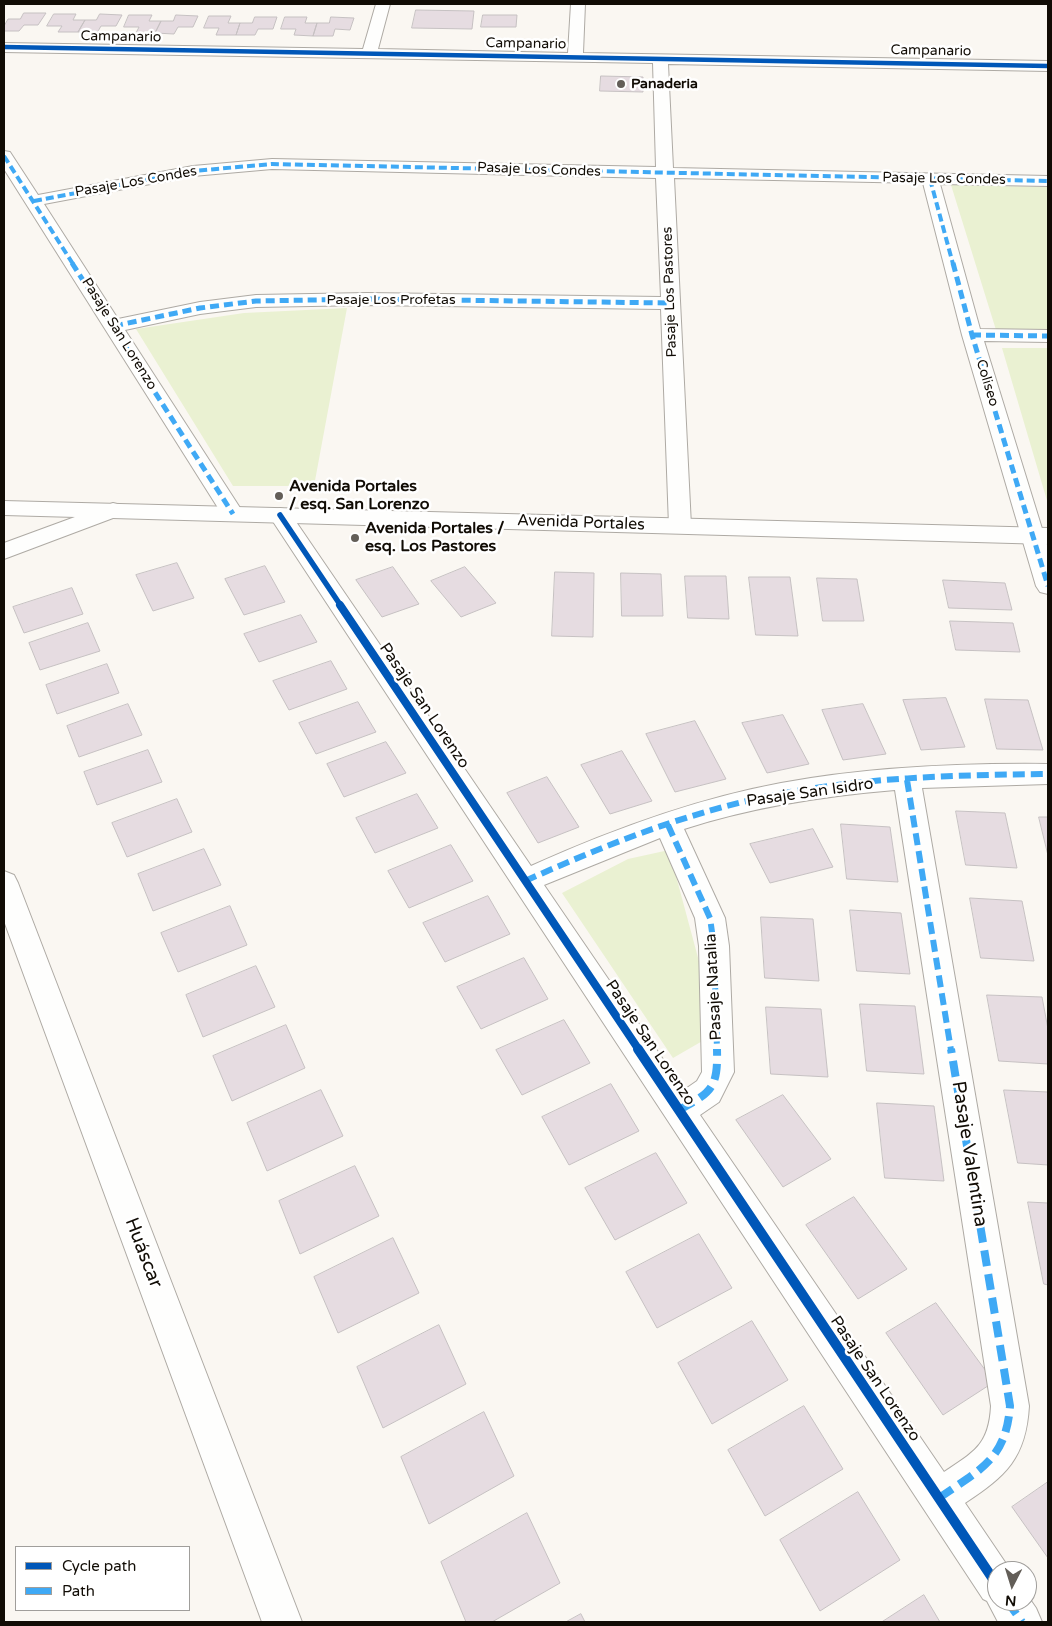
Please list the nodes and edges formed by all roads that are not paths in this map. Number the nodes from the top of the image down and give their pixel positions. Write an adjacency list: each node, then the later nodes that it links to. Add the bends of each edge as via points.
1 (383, 4): 4 (street)
2 (578, 4): 5 (street)
3 (4, 47): 4 (street, Campanario)
4 (369, 53): 5 (street, Campanario)
5 (575, 57): 6 (street, Campanario)
6 (660, 59): 7 (street, Campanario); 9 (street, Pasaje Los Pastores)
7 (1048, 66)
8 (4, 156): 12 (street, Pasaje San Lorenzo)
9 (665, 173): 10 (street, Pasaje Los Condes); 12 (street, Pasaje Los Condes, via 272,164 193,171); 13 (street, Pasaje Los Pastores)
10 (930, 179): 11 (street, Pasaje Los Condes); 15 (street, Coliseo)
11 (1048, 181)
12 (34, 201): 14 (street, Pasaje San Lorenzo)
13 (670, 303): 14 (street, Pasaje Los Profetas, via 285,300 200,308); 21 (street, Pasaje Los Pastores)
14 (114, 326): 19 (street, Pasaje San Lorenzo)
15 (972, 335): 16 (street); 22 (street, Coliseo)
16 (1048, 336)
17 (4, 508): 18 (street, Avenida Portales)
18 (113, 510): 19 (street, Avenida Portales); 23 (street, Avenida Portales)
19 (233, 514): 20 (street, Avenida Portales)
20 (280, 515): 21 (street, Avenida Portales); 28 (street, Pasaje San Lorenzo)
21 (680, 526): 22 (street, Avenida Portales)
22 (1041, 535): 24 (street, Coliseo)
23 (4, 551)
24 (1048, 586)
25 (1048, 774): 26 (street, Pasaje San Isidro)
26 (907, 780): 27 (street, Pasaje San Isidro, via 803,790 743,802); 31 (street, Pasaje Valentina, via 1010,1406 1010,1422 1001,1450 994,1459)
27 (668, 825): 28 (street, Pasaje San Isidro); 30 (street, Pasaje Natalia, via 704,902 714,946 718,1072 711,1090)
28 (525, 881): 30 (street, Pasaje San Lorenzo)
29 (4, 883): 34 (street, Huáscar)
30 (679, 1110): 31 (street, Pasaje San Lorenzo)
31 (939, 1498): 32 (street, Pasaje San Lorenzo)
32 (987, 1571)
33 (1014, 1611): 35 (street)
34 (282, 1622)
35 (1022, 1622)

